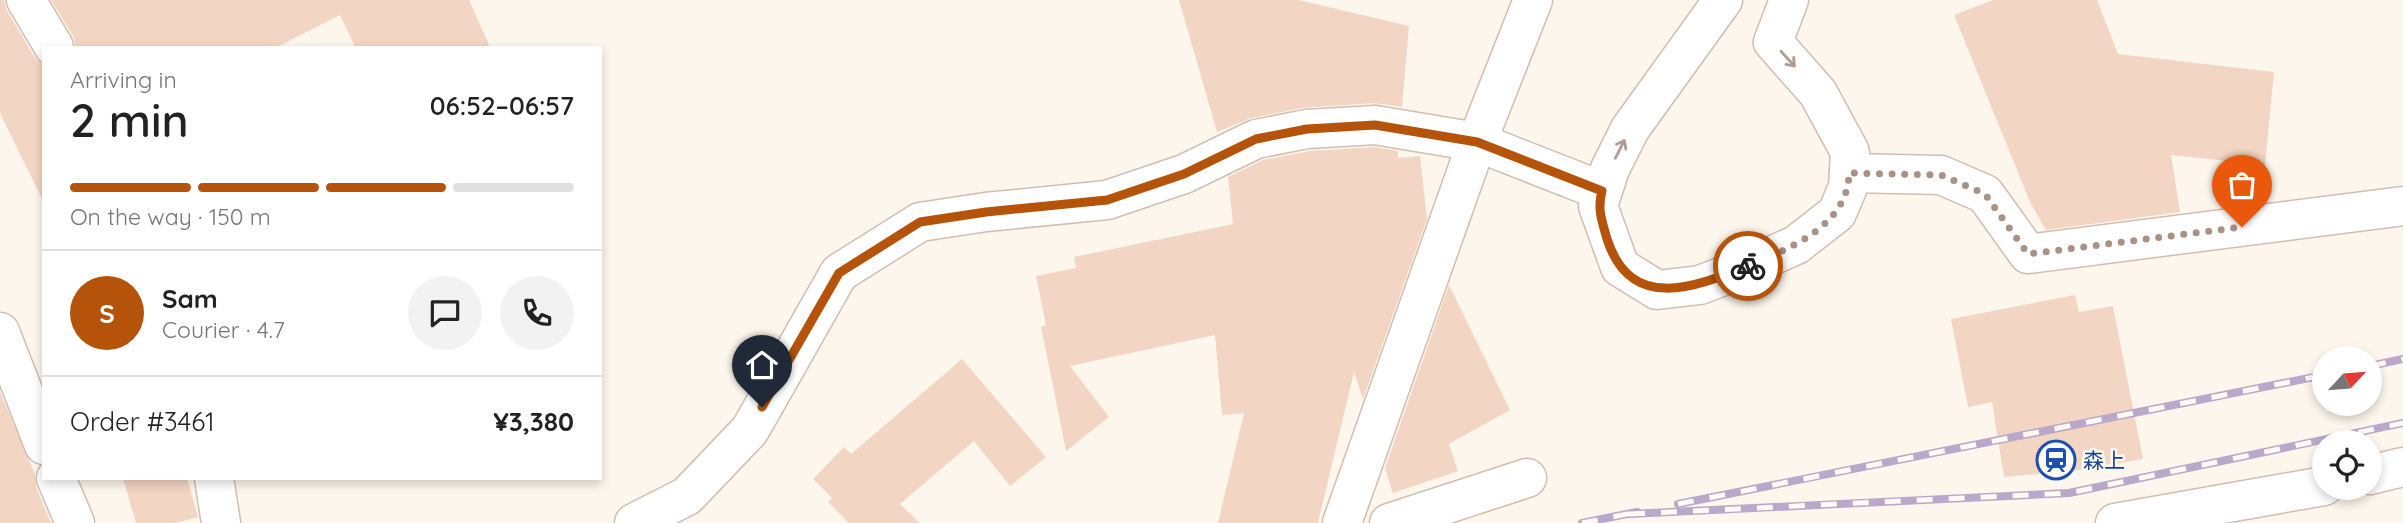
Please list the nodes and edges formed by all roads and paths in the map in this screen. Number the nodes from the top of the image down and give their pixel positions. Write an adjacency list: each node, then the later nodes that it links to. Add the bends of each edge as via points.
1 (26, 0): 5 (street)
2 (1533, 0): 6 (street)
3 (1723, 0): 8 (street, one-way to 3, via 1630,129)
4 (1789, 0): 7 (street, one-way to 7, via 1773,42 1824,103 1850,152)
5 (53, 46)
6 (1477, 142): 8 (street); 20 (street, via 1375,125 1307,129 1256,139 1184,174 1107,200 920,222 839,273 750,430 687,496); 21 (street)
7 (1849, 173): 8 (street, via 1849,187 1837,213 1796,246 1700,285 1657,290 1620,267 1598,206); 9 (street, via 1941,175 1985,194 2028,254)
8 (1602, 191)
9 (2403, 206)
10 (0, 332): 11 (street)
11 (42, 440)
12 (2403, 467): 13 (street)
13 (2382, 472)
14 (1527, 478): 22 (street)
15 (57, 480): 18 (street)
16 (214, 480): 19 (street)
17 (2312, 488): 23 (street)
18 (75, 523)
19 (220, 523)
20 (634, 523)
21 (1342, 523)
22 (1389, 523)
23 (2115, 523)

